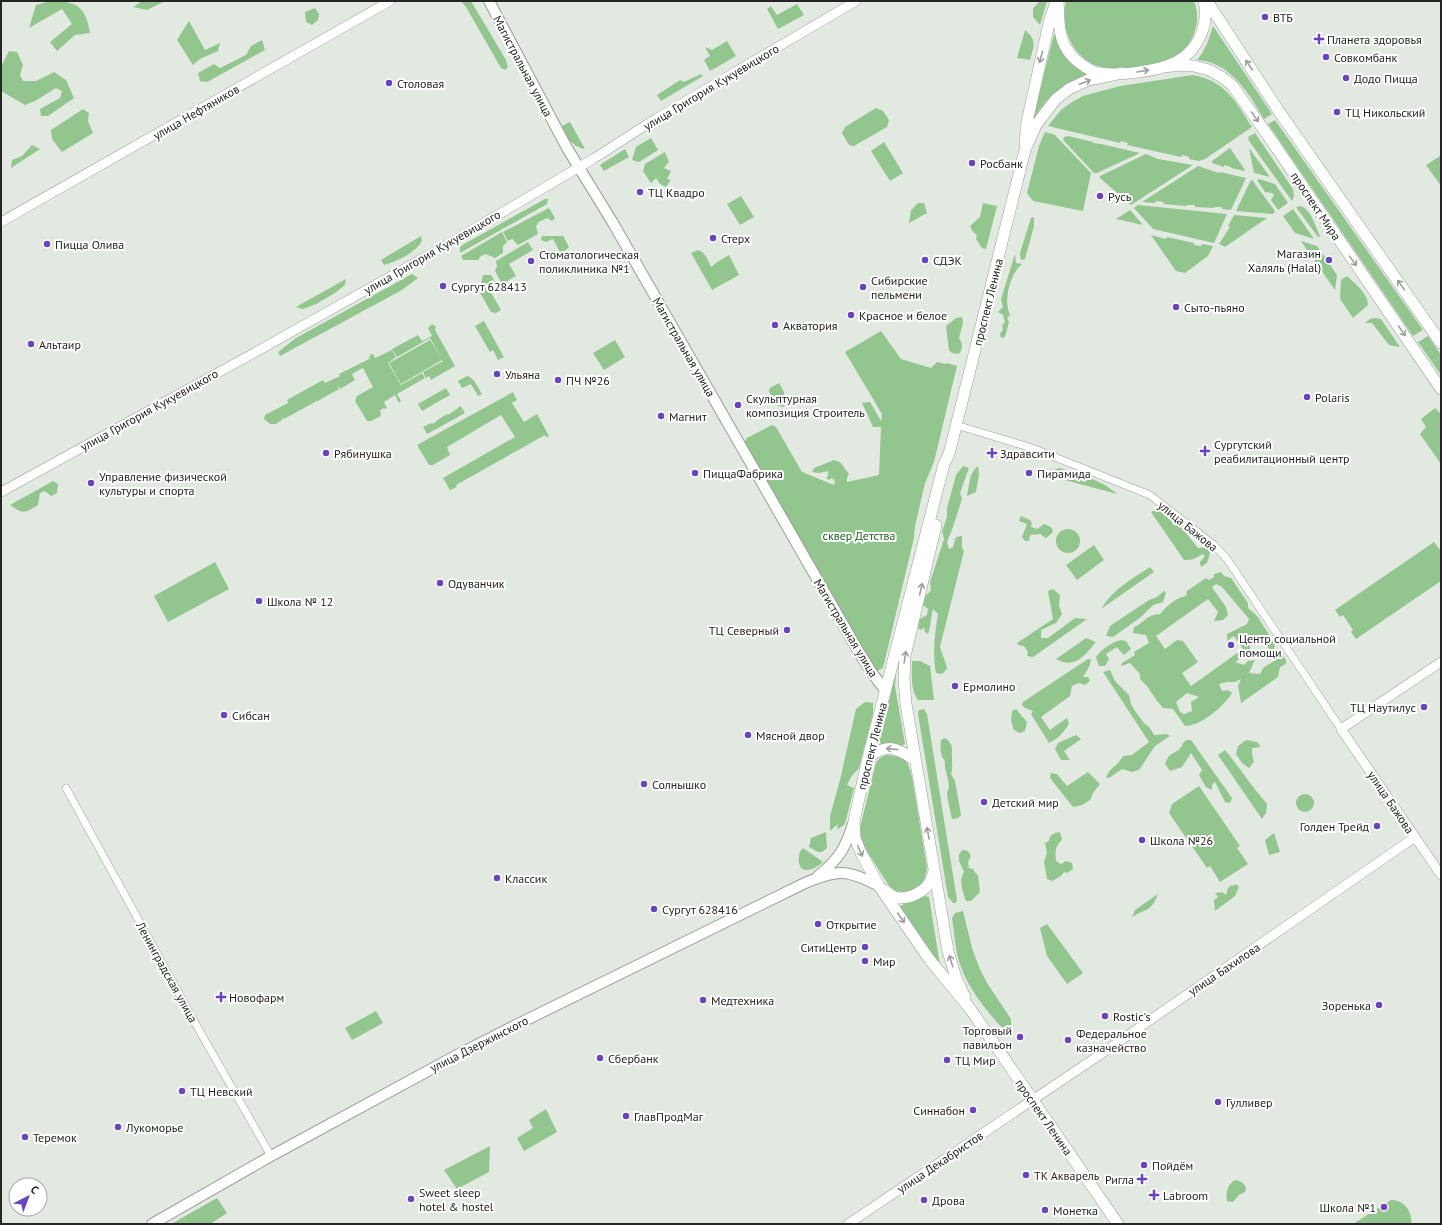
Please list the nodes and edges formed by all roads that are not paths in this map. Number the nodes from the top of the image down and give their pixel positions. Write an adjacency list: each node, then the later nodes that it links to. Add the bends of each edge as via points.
1 (390, 1): 11 (street, улица Нефтяников)
2 (489, 1): 10 (main road, Магистральная улица)
3 (856, 1): 10 (street, улица Григория Кукуевицкого)
4 (1057, 1): 8 (main road, via 1059,26 1065,46 1076,60 1100,73); 9 (main road, проспект Ленина, one-way to 9, via 1050,19 1027,122)
5 (1204, 1): 7 (main road, via 1204,26 1194,48 1177,62)
6 (1207, 1): 12 (main road, проспект Мира, one-way to 6, via 1280,113)
7 (1163, 67): 8 (main road, one-way to 7); 13 (main road, проспект Мира, one-way to 13, via 1182,65 1209,70 1232,85)
8 (1122, 73): 9 (main road, проспект Ленина, one-way to 8, via 1036,125 1056,99 1088,80)
9 (1025, 150): 14 (main road, проспект Ленина)
10 (579, 167): 16 (street, улица Григория Кукуевицкого, via 382,281); 18 (main road, Магистральная улица, via 860,654)
11 (1, 222)
12 (1441, 343)
13 (1441, 389)
14 (956, 425): 15 (main road, проспект Ленина); 19 (street, улица Бажова, via 1032,448 1150,495 1188,524 1227,559)
15 (949, 454): 18 (main road, проспект Ленина, via 944,464); 21 (main road, проспект Ленина, one-way to 15, via 906,696 905,656 950,466)
16 (1, 492)
17 (1441, 662): 19 (street)
18 (885, 690): 20 (main road, проспект Ленина)
19 (1341, 729): 24 (street, улица Бажова)
20 (868, 758): 21 (main road, one-way to 20, via 901,750 886,748); 23 (main road, проспект Ленина)
21 (916, 761): 25 (main road, проспект Ленина, one-way to 21)
22 (66, 788): 31 (street, Ленинградская улица)
23 (854, 820): 27 (main road, улица Дзержинского, via 841,854); 28 (main road, проспект Ленина, one-way to 28, via 855,838)
24 (1415, 837): 26 (street, улица Бажова); 30 (street, улица Бахилова)
25 (934, 872): 28 (main road, via 929,884 910,897 899,898); 29 (main road, проспект Ленина, one-way to 25, via 956,978 948,951)
26 (1441, 875)
27 (813, 879): 28 (main road, улица Дзержинского, via 837,872 848,873); 31 (main road, улица Дзержинского, via 520,1022)
28 (879, 886): 29 (main road, проспект Ленина, one-way to 29, via 929,959)
29 (971, 1010): 30 (main road, проспект Ленина)
30 (1032, 1101): 33 (street, улица Декабристов); 34 (main road, проспект Ленина)
31 (271, 1156): 32 (main road, улица Дзержинского)
32 (152, 1224)
33 (848, 1224)
34 (1118, 1224)

